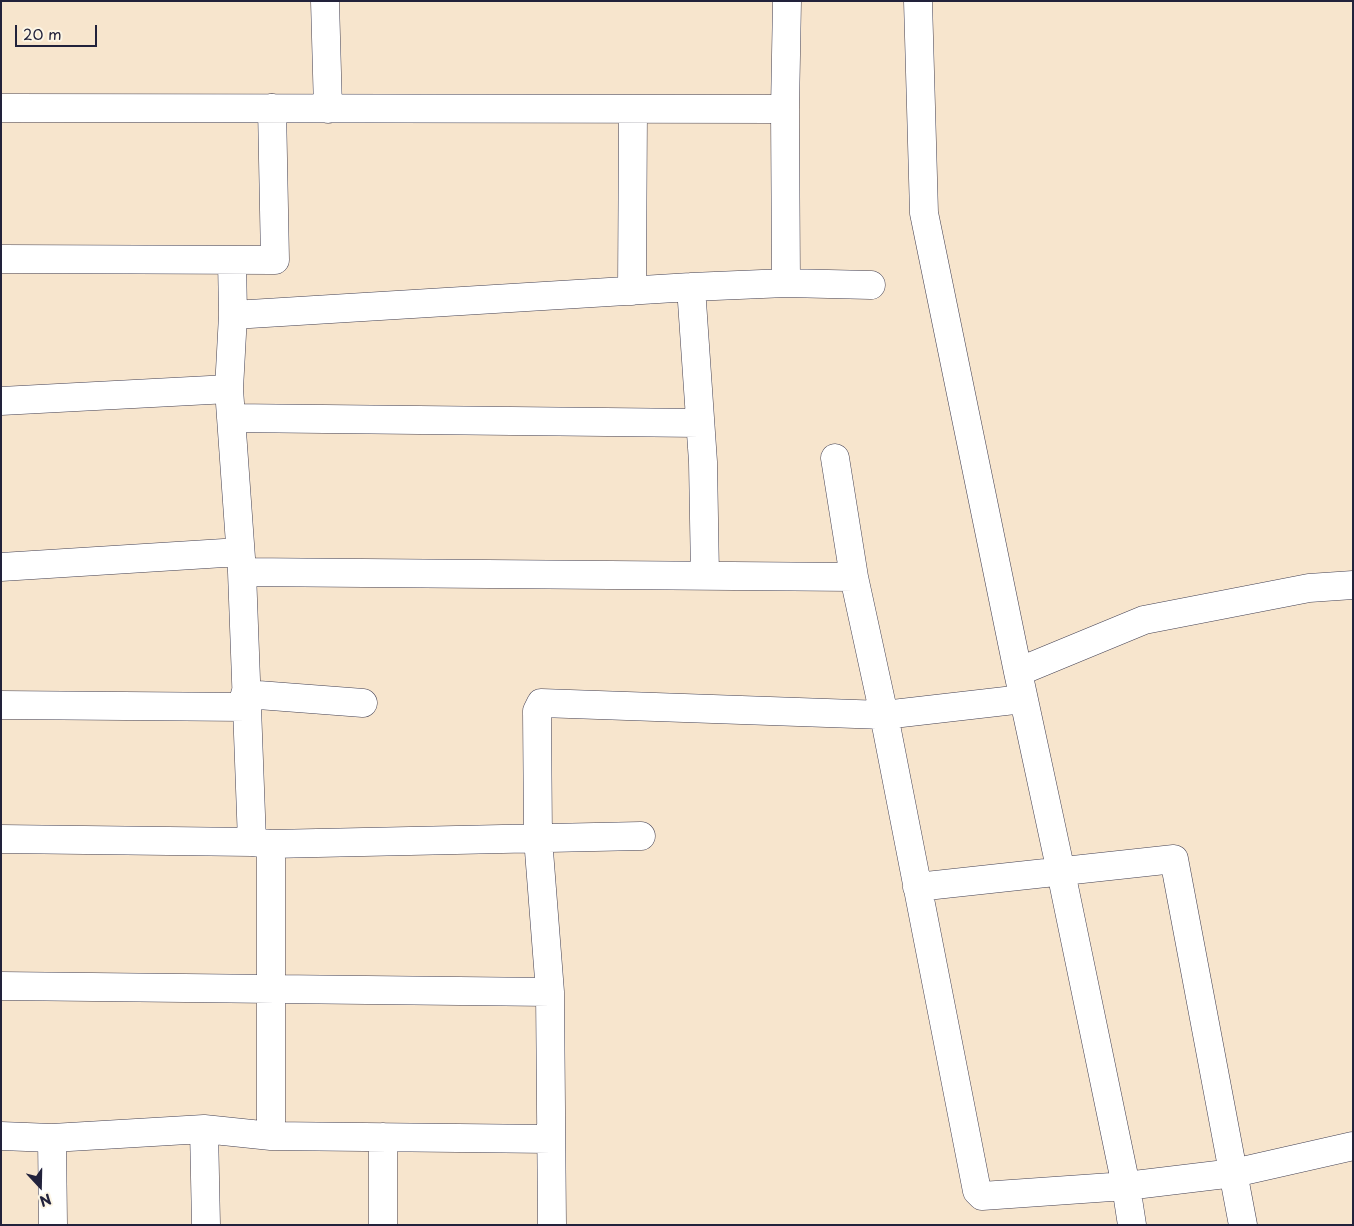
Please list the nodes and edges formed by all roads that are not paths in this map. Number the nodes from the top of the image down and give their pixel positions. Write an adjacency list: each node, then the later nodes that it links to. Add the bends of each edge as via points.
1 (325, 1): 6 (street)
2 (787, 1): 8 (street)
3 (918, 1): 26 (street, via 924,213)
4 (1, 108): 5 (street)
5 (272, 108): 6 (street); 10 (street, via 275,260)
6 (328, 109): 7 (street)
7 (634, 109): 8 (street); 14 (street)
8 (785, 109): 11 (street)
9 (1, 259): 10 (street)
10 (232, 260): 15 (street)
11 (786, 283): 12 (street); 13 (street)
12 (871, 285)
13 (691, 287): 14 (street); 19 (street)
14 (632, 291): 15 (street)
15 (233, 315): 16 (street)
16 (229, 389): 17 (street); 18 (street)
17 (1, 401)
18 (231, 418): 19 (street); 21 (street)
19 (699, 423): 23 (street)
20 (835, 458): 24 (street)
21 (241, 562): 22 (street); 23 (street); 28 (street)
22 (1, 566)
23 (705, 575): 24 (street)
24 (854, 577): 31 (street)
25 (1353, 585): 26 (street, via 1309,588 1144,620)
26 (1018, 672): 27 (street)
27 (1023, 699): 31 (street); 36 (street)
28 (246, 701): 29 (street); 30 (street); 35 (street)
29 (363, 702)
30 (1, 705)
31 (884, 715): 33 (street, via 541,703 537,711); 37 (street)
32 (641, 836): 33 (street)
33 (538, 838): 35 (street); 40 (street)
34 (1, 839): 35 (street)
35 (261, 843): 39 (street)
36 (1061, 872): 37 (street); 48 (street, via 1174,859); 49 (street)
37 (917, 887): 49 (street, via 977,1191 982,1196)
38 (1, 986): 39 (street)
39 (271, 989): 40 (street); 43 (street)
40 (550, 992): 46 (street)
41 (204, 1129): 43 (street); 45 (street); 51 (street)
42 (1, 1136): 45 (street)
43 (271, 1136): 44 (street)
44 (383, 1137): 46 (street); 52 (street)
45 (52, 1138): 50 (street)
46 (551, 1139): 53 (street)
47 (1353, 1146): 48 (street)
48 (1234, 1173): 49 (street); 55 (street)
49 (1126, 1186): 54 (street)
50 (53, 1225)
51 (206, 1225)
52 (383, 1225)
53 (552, 1225)
54 (1132, 1225)
55 (1243, 1225)

